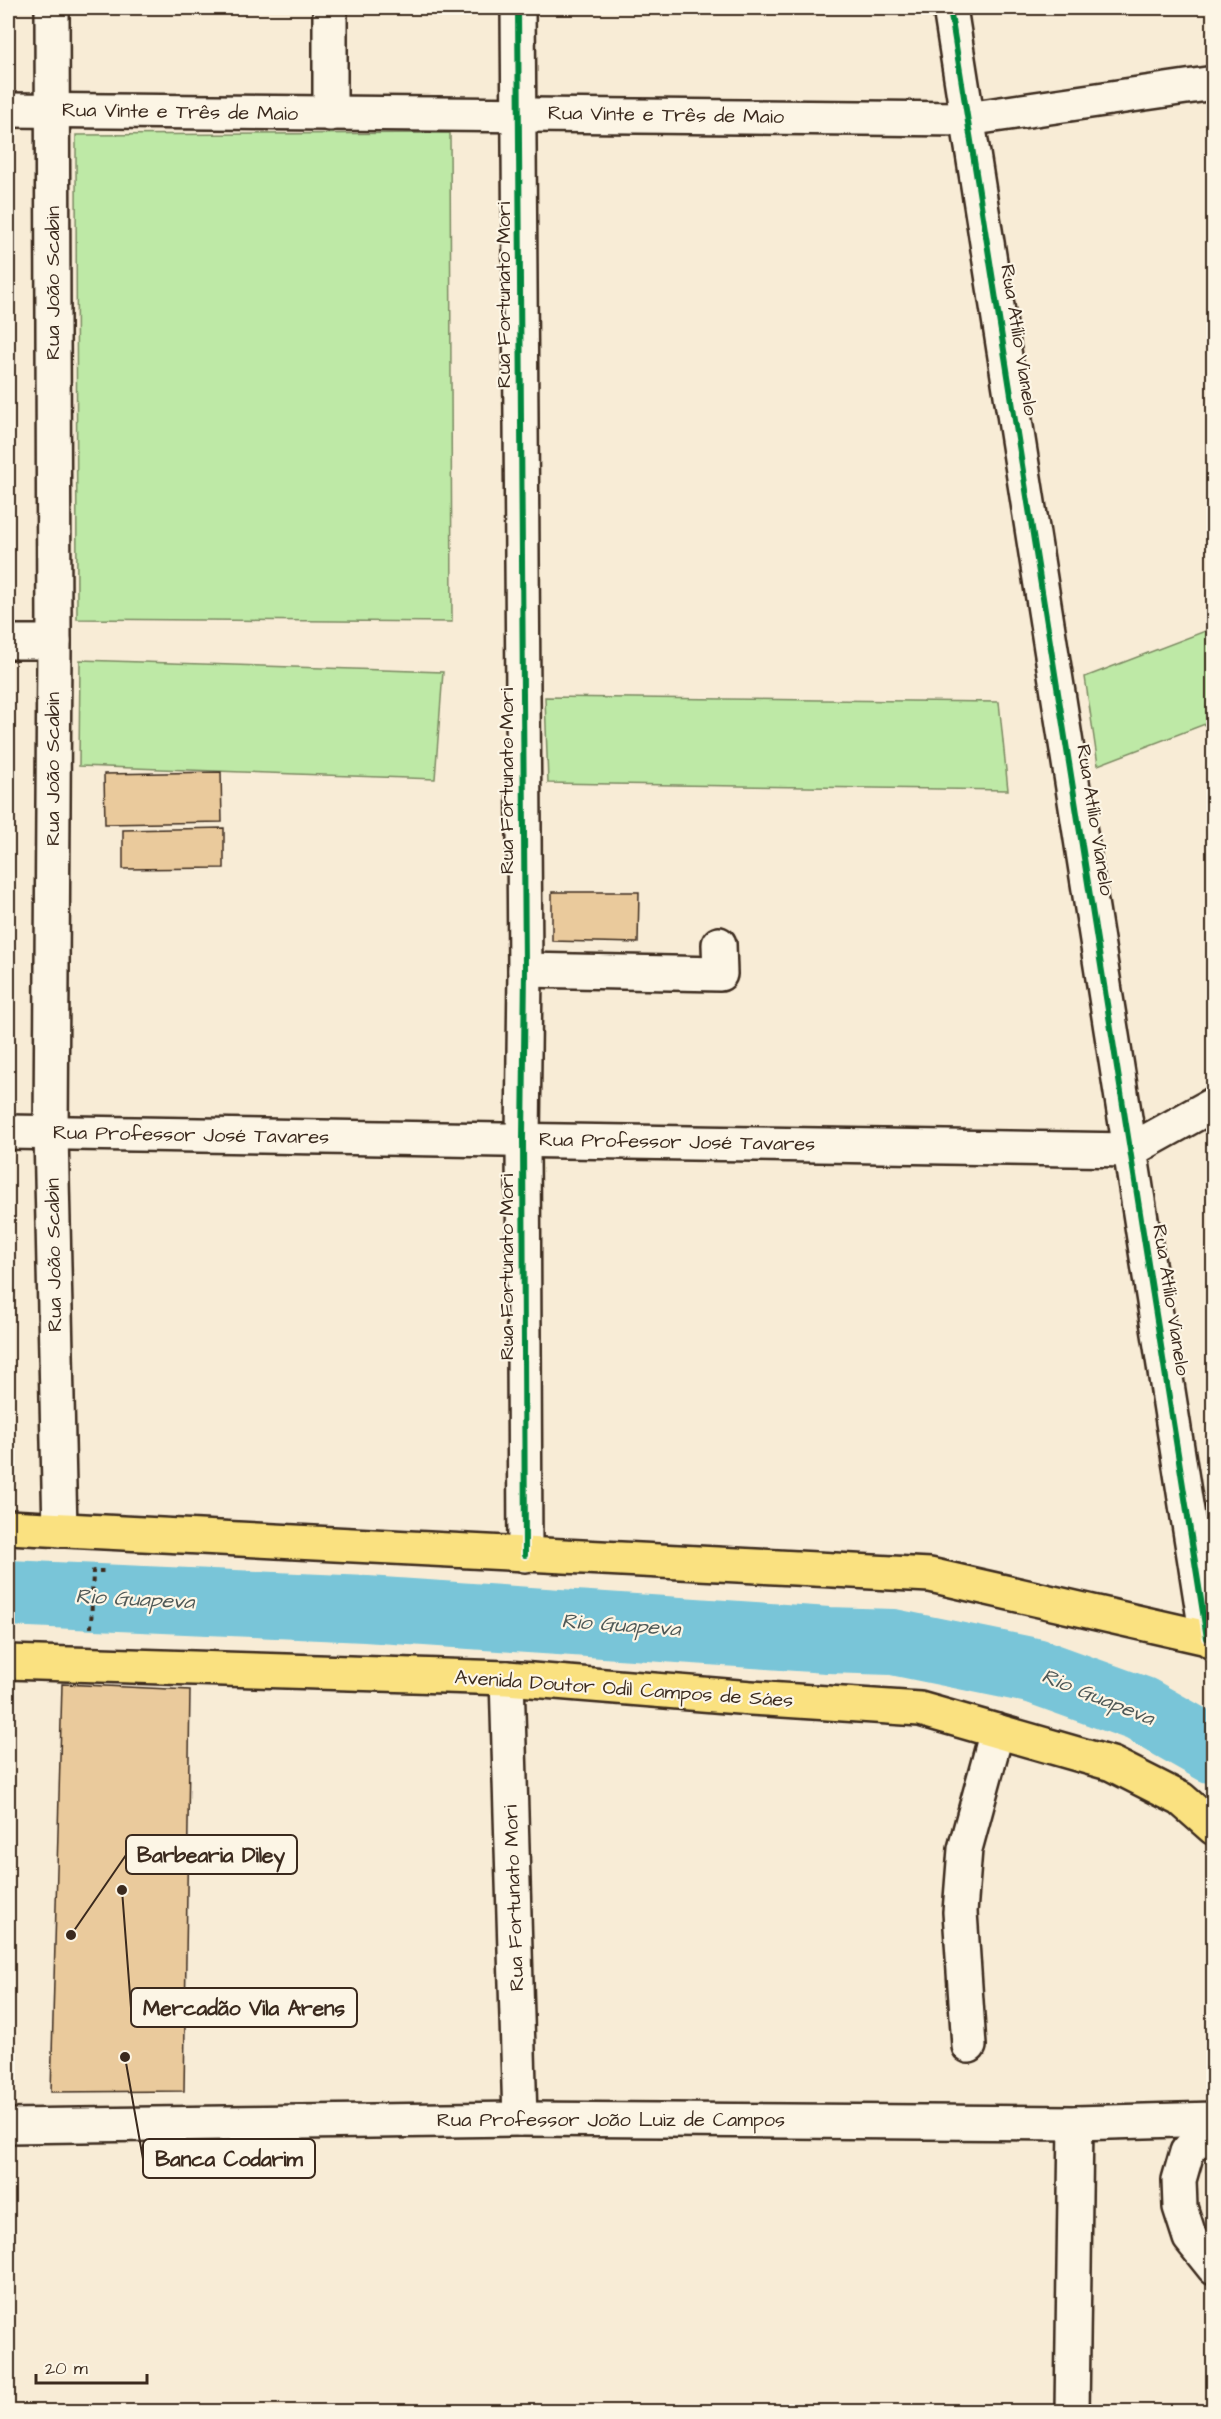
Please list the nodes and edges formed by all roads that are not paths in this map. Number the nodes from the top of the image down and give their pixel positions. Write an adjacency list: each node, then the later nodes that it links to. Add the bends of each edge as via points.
1 (52, 8): 7 (street, Rua João Scabin)
2 (330, 8): 8 (street)
3 (518, 8): 9 (street, Rua Fortunato Mori)
4 (950, 8): 10 (street, Rua Atílio Vianelo)
5 (1214, 83): 10 (street, Rua Vinte e Três de Maio)
6 (8, 110): 7 (street, Rua Vinte e Três de Maio)
7 (53, 111): 8 (street, Rua Vinte e Três de Maio); 12 (street, Rua João Scabin)
8 (330, 114): 9 (street, Rua Vinte e Três de Maio)
9 (519, 114): 10 (street, Rua Vinte e Três de Maio); 14 (street, Rua Fortunato Mori)
10 (967, 119): 19 (street, Rua Atílio Vianelo)
11 (8, 642): 12 (street)
12 (54, 642): 17 (street, Rua João Scabin)
13 (719, 944): 14 (street, via 720,974)
14 (525, 970): 18 (street, Rua Fortunato Mori)
15 (1214, 1104): 19 (street)
16 (8, 1132): 17 (street, Rua Professor José Tavares)
17 (51, 1134): 18 (street, Rua Professor José Tavares); 21 (street, Rua João Scabin)
18 (523, 1139): 19 (street, Rua Professor José Tavares); 22 (street, Rua Fortunato Mori)
19 (1131, 1150): 23 (street, Rua Atílio Vianelo)
20 (8, 1527): 21 (main road)
21 (60, 1530): 22 (main road)
22 (525, 1555): 23 (main road, via 930,1575)
23 (1210, 1641)
24 (8, 1662): 25 (main road, Avenida Doutor Odil Campos de Sáes)
25 (507, 1678): 26 (main road, Avenida Doutor Odil Campos de Sáes, via 920,1708); 29 (street, Rua Fortunato Mori)
26 (997, 1731): 27 (main road, Avenida Doutor Odil Campos de Sáes, via 1112,1764 1181,1799); 28 (street, via 965,1849 960,1912)
27 (1214, 1828)
28 (969, 2046)
29 (520, 2119): 31 (street, Rua Professor João Luiz de Campos); 32 (street, Rua Professor João Luiz de Campos)
30 (1214, 2120): 31 (street, Rua Professor João Luiz de Campos); 33 (street, via 1187,2152 1179,2180 1180,2207 1190,2238)
31 (1076, 2122): 34 (street)
32 (8, 2126)
33 (1214, 2268)
34 (1072, 2412)

